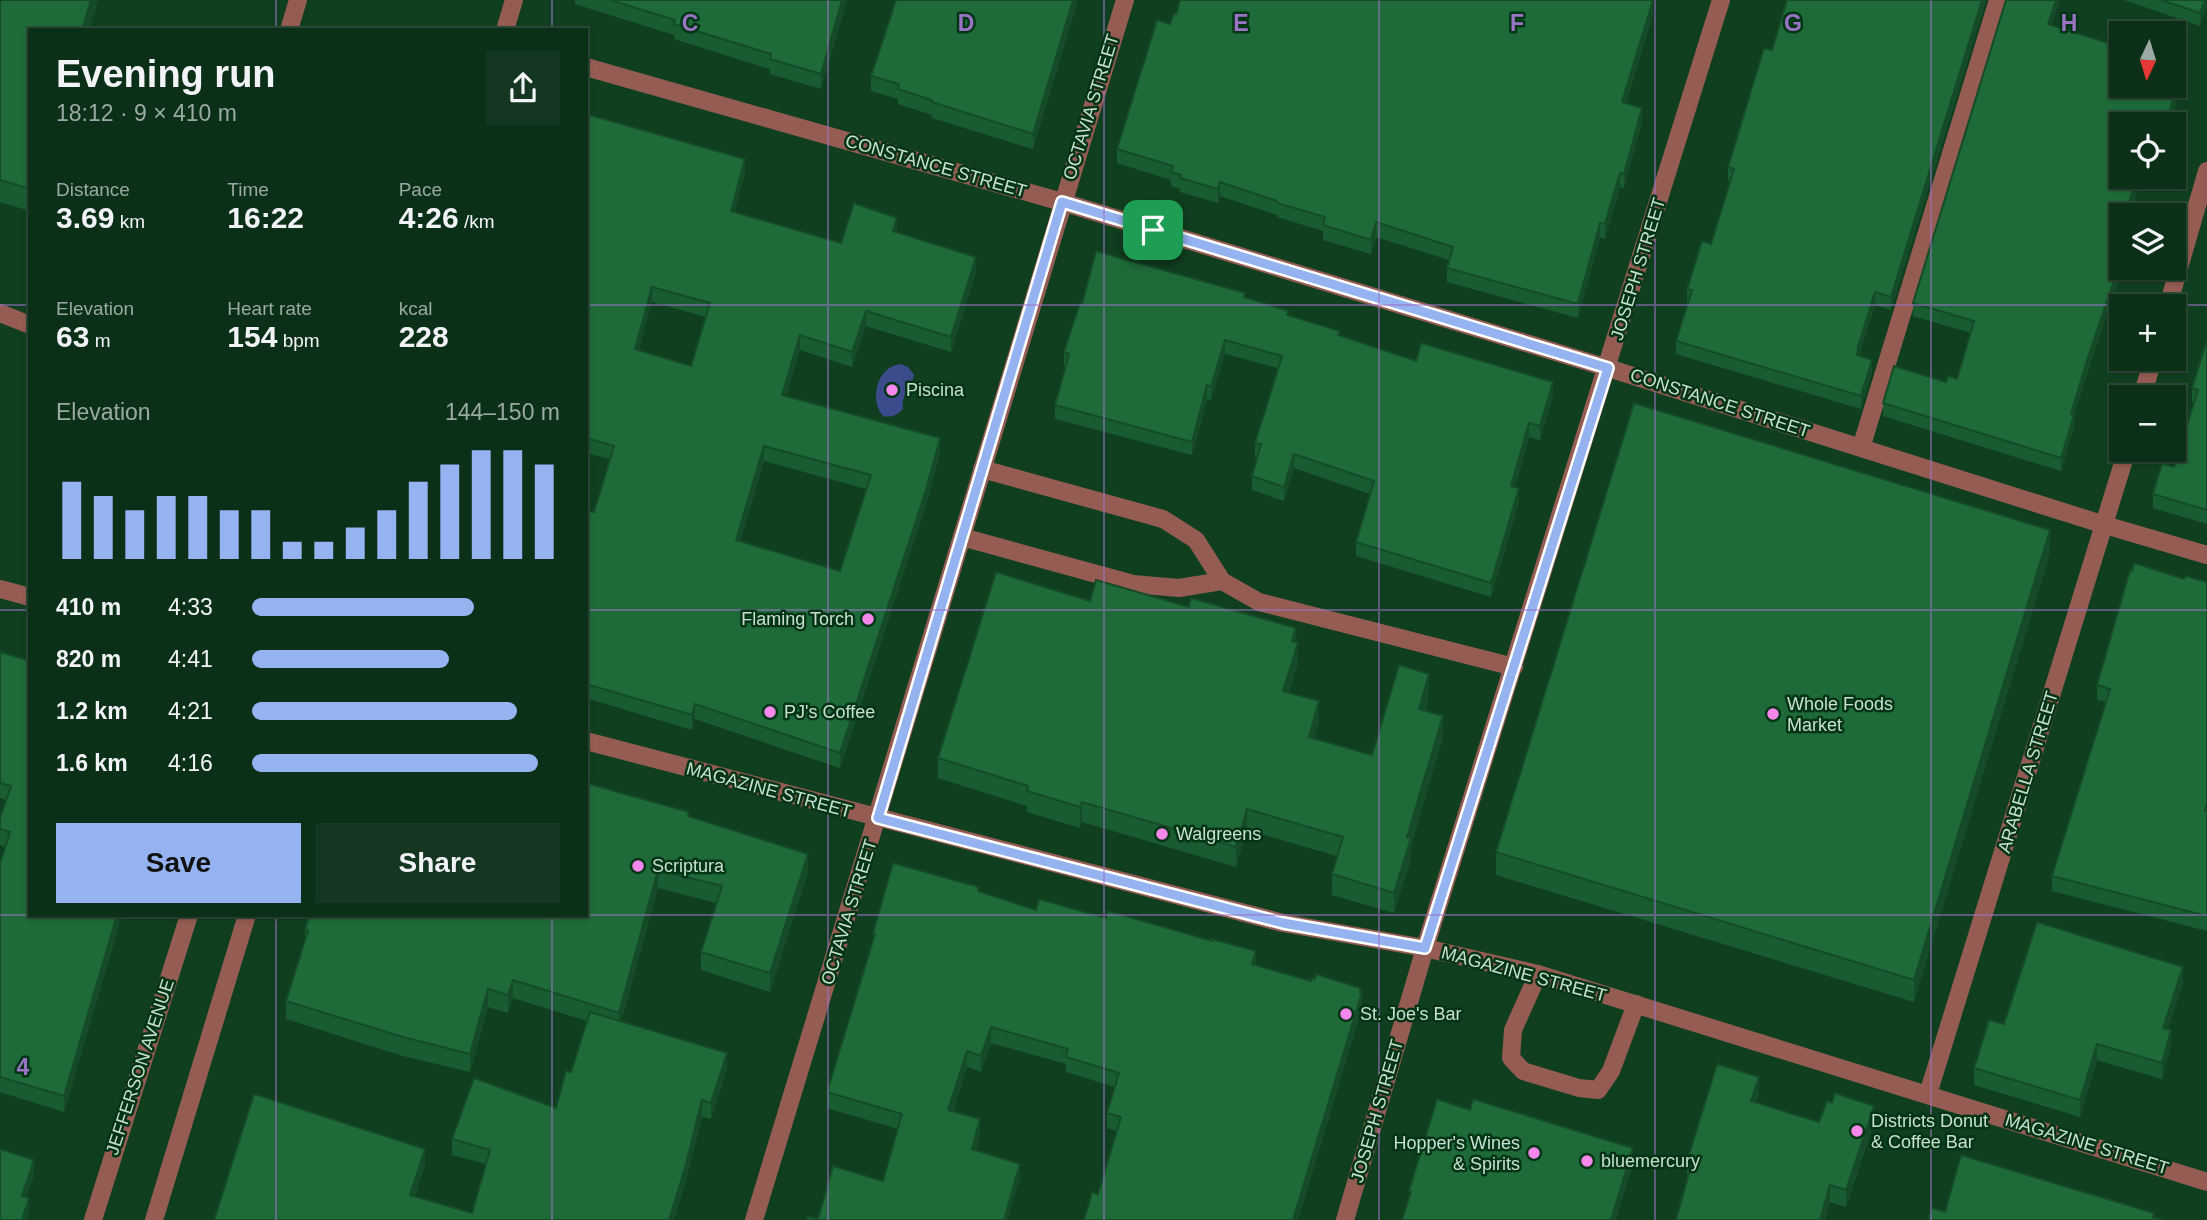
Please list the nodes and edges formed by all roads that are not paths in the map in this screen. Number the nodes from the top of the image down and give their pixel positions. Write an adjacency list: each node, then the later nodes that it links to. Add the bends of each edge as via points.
1 (298, 0): 6 (street)
2 (514, 0): 7 (street)
3 (1125, 0): 10 (street, OCTAVIA STREET)
4 (1721, 0): 14 (street, JOSEPH STREET)
5 (1998, 0): 15 (street)
6 (290, 28)
7 (506, 28)
8 (588, 67): 10 (street, CONSTANCE STREET)
9 (2207, 172): 11 (street)
10 (1062, 202): 14 (street, CONSTANCE STREET); 17 (street, OCTAVIA STREET)
11 (2171, 294)
12 (0, 313): 13 (street)
13 (28, 324)
14 (1608, 368): 15 (street, CONSTANCE STREET); 24 (street, JOSEPH STREET)
15 (1861, 448): 18 (street, CONSTANCE STREET)
16 (2123, 462): 18 (street, ARABELLA STREET)
17 (982, 468): 19 (street, OCTAVIA STREET); 21 (street, via 1163,519 1196,540)
18 (2105, 525): 20 (street, CONSTANCE STREET); 32 (street, ARABELLA STREET)
19 (962, 537): 21 (street, via 1133,584 1179,588); 26 (street, OCTAVIA STREET)
20 (2207, 555)
21 (1222, 581): 24 (street, via 1259,602)
22 (0, 589): 23 (street)
23 (28, 596)
24 (1514, 667): 29 (street, JOSEPH STREET)
25 (588, 742): 26 (street, MAGAZINE STREET)
26 (878, 818): 29 (street, MAGAZINE STREET, via 1283,923); 36 (street, OCTAVIA STREET)
27 (188, 917): 34 (street, JEFFERSON AVENUE)
28 (246, 917): 35 (street)
29 (1425, 948): 30 (street, MAGAZINE STREET); 37 (street, JOSEPH STREET)
30 (1538, 974): 31 (street, MAGAZINE STREET); 31 (street, via 1513,1030 1511,1058 1523,1072 1598,1090 1611,1071)
31 (1636, 1004): 32 (street, MAGAZINE STREET)
32 (1928, 1094): 33 (street, MAGAZINE STREET)
33 (2207, 1182)
34 (93, 1220)
35 (154, 1220)
36 (754, 1220)
37 (1346, 1220)

